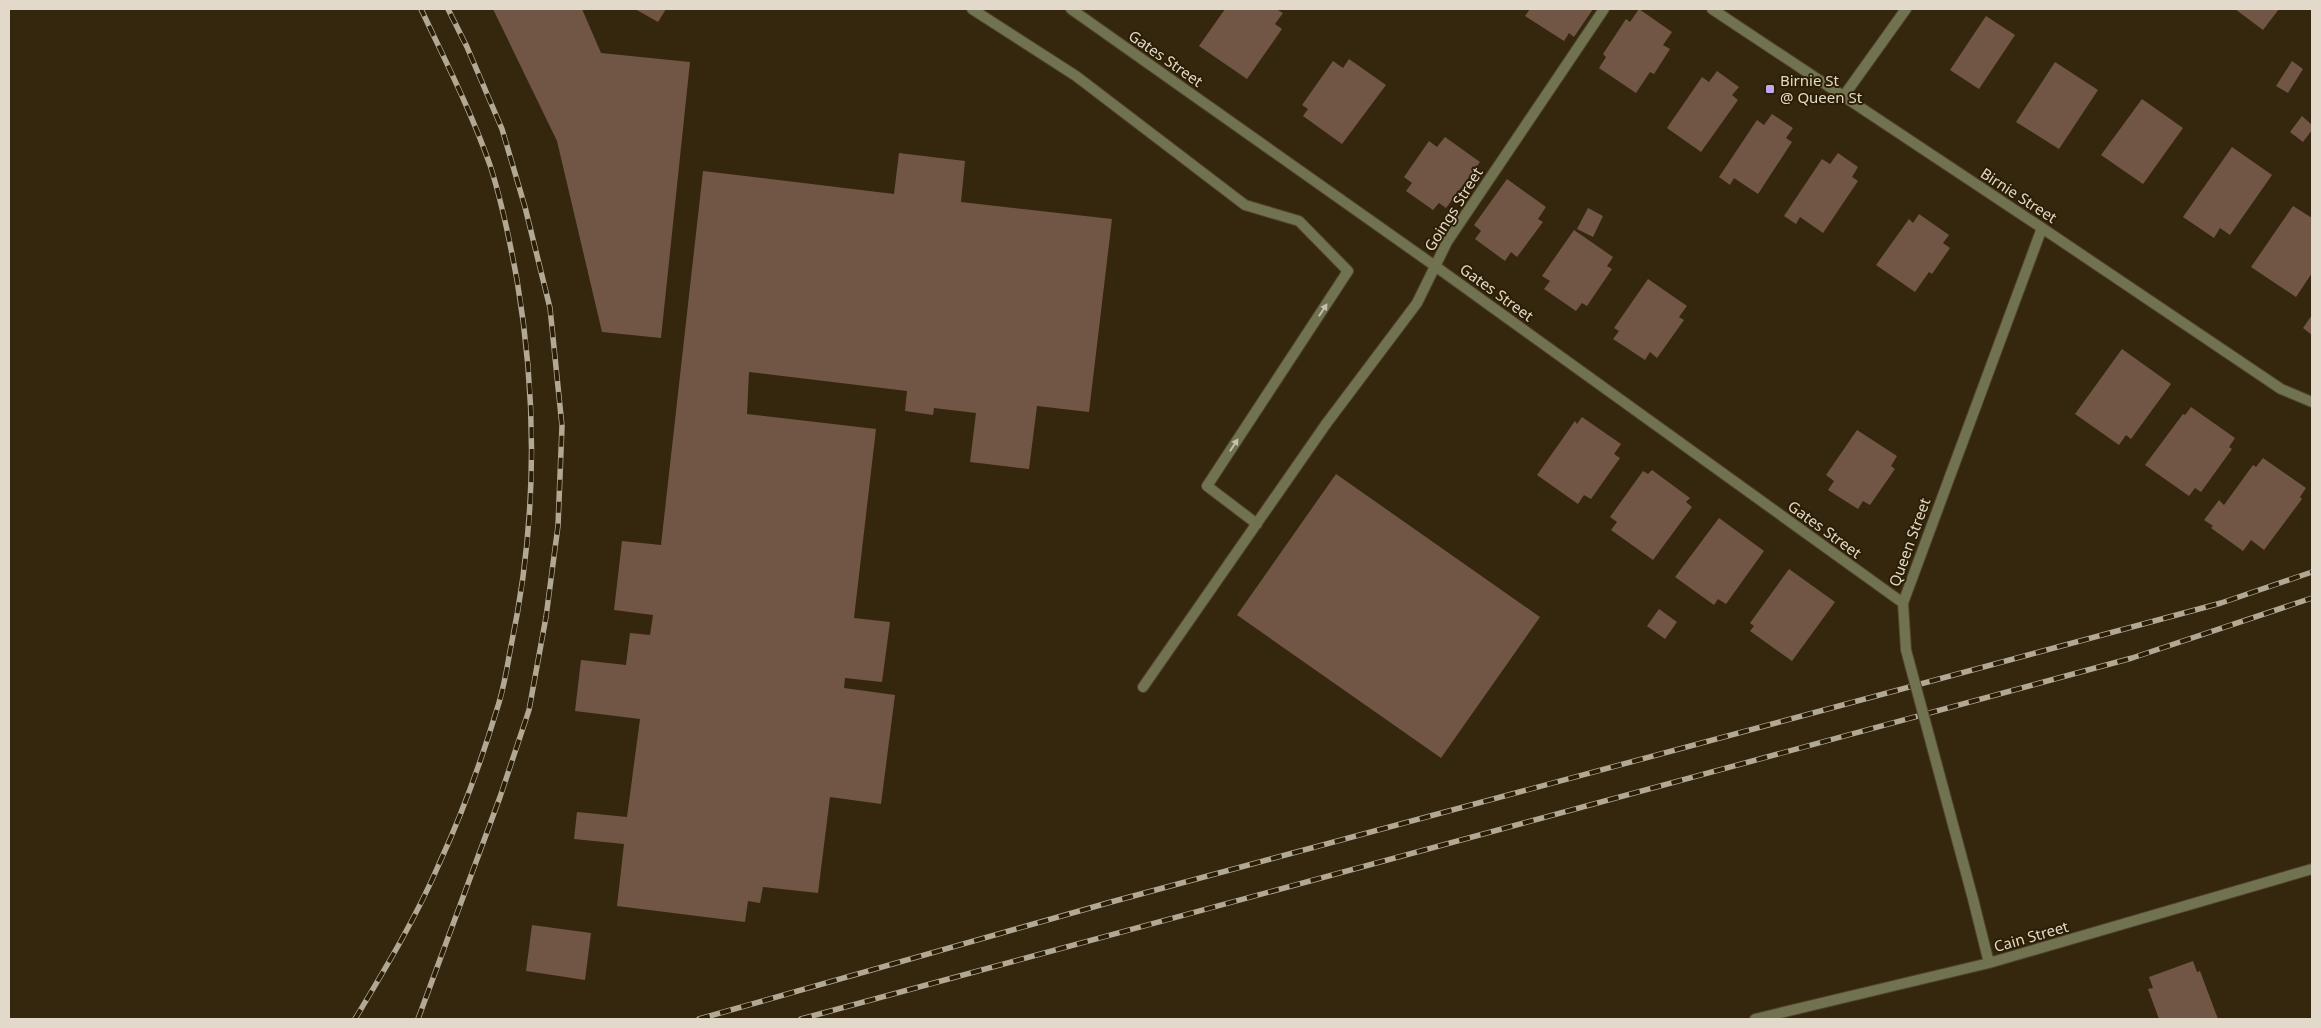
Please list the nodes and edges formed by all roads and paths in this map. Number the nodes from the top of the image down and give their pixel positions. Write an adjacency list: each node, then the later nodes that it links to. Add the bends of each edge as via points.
1 (972, 9): 10 (street, one-way to 1, via 1207,486 1348,271 1299,221 1245,205 1076,76)
2 (1071, 9): 8 (street, Gates Street)
3 (1604, 9): 8 (street, Goings Street, via 1447,242)
4 (1712, 9): 6 (street, Birnie Street)
5 (1906, 9): 6 (street)
6 (1843, 97): 7 (street, Birnie Street)
7 (2042, 228): 9 (street, Birnie Street, via 2281,390); 11 (street, Queen Street)
8 (1435, 266): 10 (street, Goings Street, via 1417,302); 11 (street, Gates Street)
9 (2312, 402)
10 (1256, 524): 12 (street, Goings Street)
11 (1902, 603): 14 (street, Queen Street, bridge, via 1906,650)
12 (1143, 687)
13 (2312, 869): 14 (street, Cain Street)
14 (1989, 964): 15 (street, Cain Street)
15 (1755, 1019)

